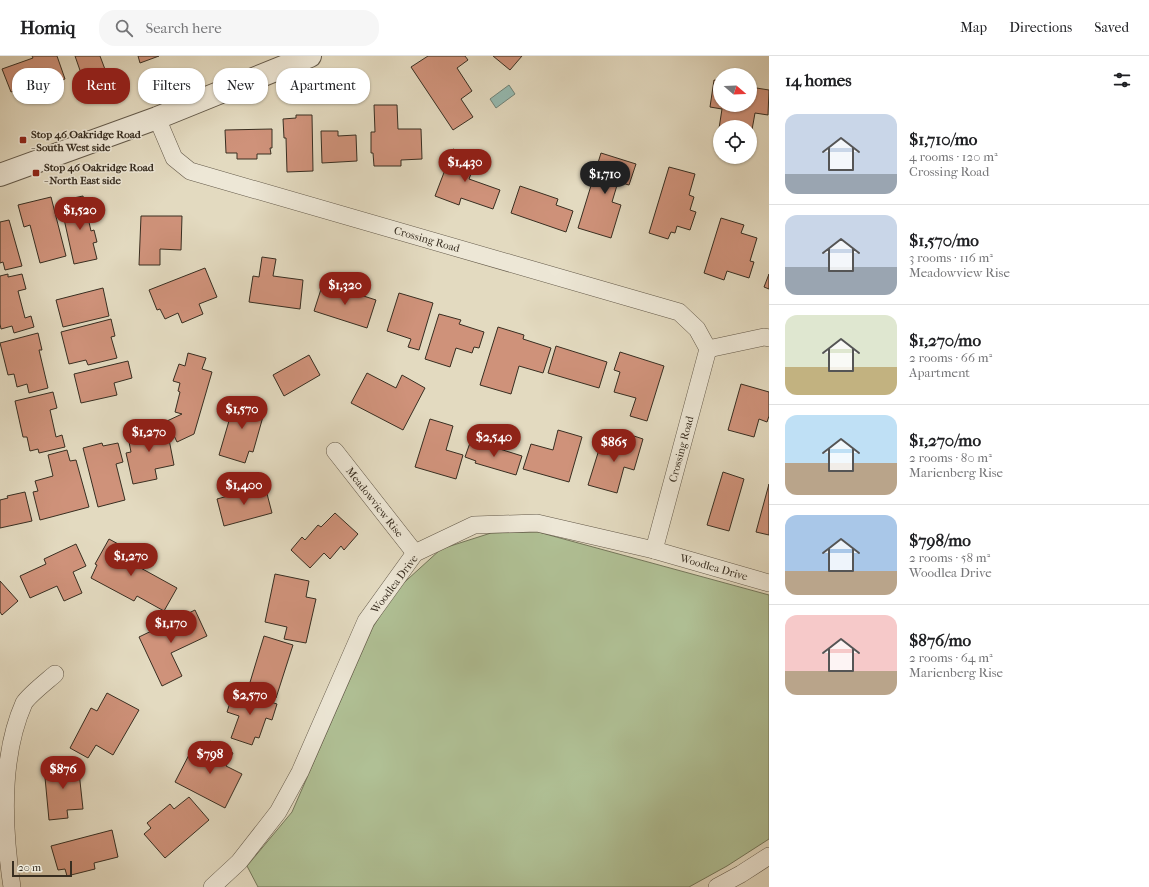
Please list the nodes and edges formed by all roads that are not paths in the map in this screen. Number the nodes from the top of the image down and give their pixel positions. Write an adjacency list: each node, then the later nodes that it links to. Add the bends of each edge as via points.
1 (310, 56): 2 (street)
2 (157, 118): 3 (street); 5 (street, Crossing Road, via 174,158 190,171 678,312 697,329)
3 (0, 175)
4 (769, 338): 5 (street)
5 (708, 349): 7 (street, Crossing Road)
6 (335, 451): 8 (street, Meadowview Rise)
7 (654, 550): 8 (street, Woodlea Drive, via 537,523 474,525); 9 (street, Woodlea Drive)
8 (415, 553): 14 (street, Woodlea Drive, via 366,621 300,772 278,812 239,862)
9 (769, 583)
10 (55, 674): 13 (street, via 24,702 10,729 2,762 1,797)
11 (769, 856): 12 (street)
12 (745, 880): 15 (street)
13 (12, 887)
14 (212, 887)
15 (717, 887)

